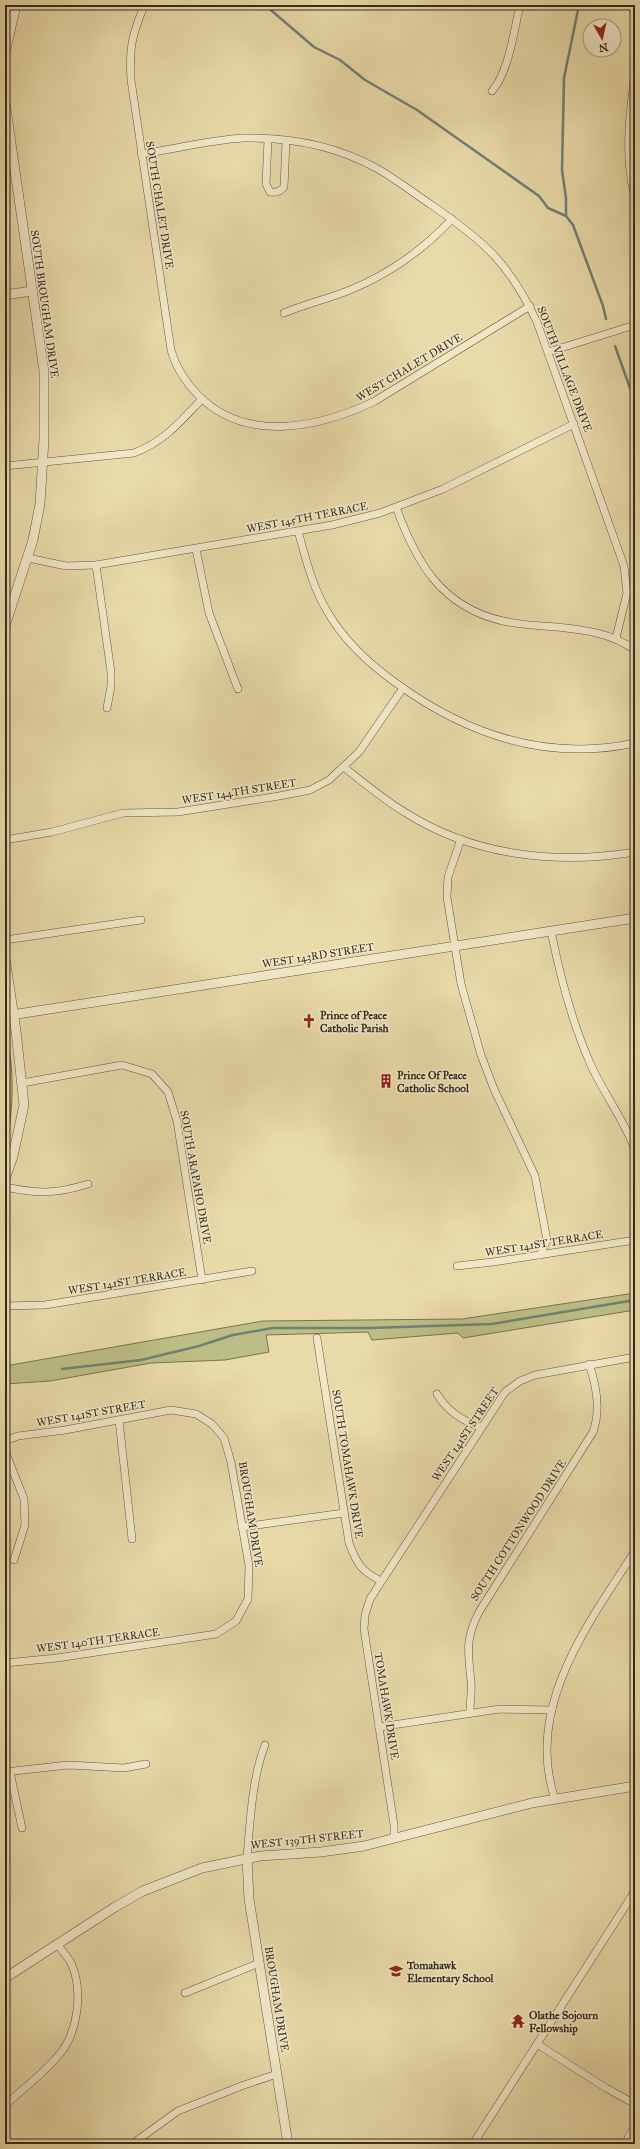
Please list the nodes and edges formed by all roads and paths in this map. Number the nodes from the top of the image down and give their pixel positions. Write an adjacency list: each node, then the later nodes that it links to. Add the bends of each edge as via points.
1 (16, 5): 4 (street)
2 (520, 5): 6 (street, via 505,65)
3 (144, 6): 10 (street, SOUTH CHALET DRIVE, via 133,32 129,54)
4 (5, 53)
5 (635, 81): 11 (street, via 630,155)
6 (492, 91)
7 (5, 102): 13 (street, SOUTH BROUGHAM DRIVE)
8 (268, 140): 9 (street, SOUTH VILLAGE DRIVE); 9 (street, via 266,184 267,189 274,193 284,187); 10 (street, SOUTH VILLAGE DRIVE, via 228,140)
9 (286, 141): 12 (street, SOUTH VILLAGE DRIVE, via 317,145 355,158 397,181)
10 (141, 154): 19 (street, SOUTH CHALET DRIVE, via 171,350 179,371)
11 (635, 194)
12 (452, 219): 15 (street, SOUTH VILLAGE DRIVE, via 478,238 499,259); 16 (street, via 426,246 374,278)
13 (32, 291): 14 (street); 21 (street, SOUTH BROUGHAM DRIVE, via 44,371)
14 (5, 296)
15 (530, 306): 18 (street, SOUTH VILLAGE DRIVE); 19 (street, WEST CHALET DRIVE, via 375,401 336,417 283,427 248,425 225,416)
16 (284, 314)
17 (635, 325): 18 (street)
18 (548, 352): 20 (street, SOUTH VILLAGE DRIVE)
19 (202, 399): 21 (street, via 168,434 149,447 122,456)
20 (574, 424): 23 (street, WEST 145TH TERRACE, via 443,489); 30 (street, SOUTH VILLAGE DRIVE, via 624,566 627,593)
21 (43, 461): 22 (street); 26 (street, SOUTH BROUGHAM DRIVE, via 40,504)
22 (5, 466)
23 (396, 507): 24 (street, WEST 145TH TERRACE, via 360,519); 30 (street, via 412,549 428,574 453,598 470,609 502,621 591,631)
24 (298, 531): 25 (street, WEST 145TH TERRACE); 32 (street, via 316,591 332,618 355,649 373,666)
25 (196, 549): 27 (street, WEST 145TH TERRACE); 33 (street, via 209,613)
26 (28, 558): 27 (street, WEST 145TH TERRACE, via 66,566); 28 (street, SOUTH BROUGHAM DRIVE)
27 (96, 565): 34 (street, via 111,672)
28 (8, 604): 29 (street, SOUTH BROUGHAM DRIVE)
29 (5, 626)
30 (616, 638): 31 (street)
31 (635, 650)
32 (404, 688): 35 (street, via 440,713 466,726 518,742 568,749); 36 (street, WEST 144TH STREET)
33 (238, 689)
34 (107, 708)
35 (635, 744)
36 (345, 768): 37 (street, via 407,814); 38 (street, WEST 144TH STREET, via 323,784 297,793 178,812 123,813 52,832)
37 (461, 839): 39 (street, via 508,852 560,859 610,857); 44 (street, via 447,884)
38 (5, 840)
39 (635, 852)
40 (635, 918): 42 (street, WEST 143RD STREET)
41 (141, 920): 43 (street)
42 (551, 931): 44 (street, WEST 143RD STREET); 48 (street, via 563,989 579,1038)
43 (5, 940)
44 (454, 946): 46 (street, WEST 143RD STREET); 53 (street, via 461,984 481,1055 535,1176 547,1240)
45 (5, 958): 46 (street)
46 (9, 1016): 47 (street)
47 (22, 1083): 49 (street, via 24,1105 13,1156); 56 (street, SOUTH ARAPAHO DRIVE, via 122,1065 152,1074 168,1092 177,1121)
48 (635, 1150)
49 (5, 1179)
50 (88, 1184): 51 (street, via 48,1193 29,1192)
51 (5, 1186)
52 (635, 1240): 53 (street, WEST 141ST TERRACE)
53 (540, 1255): 54 (street, WEST 141ST TERRACE)
54 (457, 1266)
55 (252, 1271): 56 (street, WEST 141ST TERRACE)
56 (202, 1280): 57 (street, WEST 141ST TERRACE, via 45,1305)
57 (5, 1306)
58 (317, 1338): 67 (street, SOUTH TOMAHAWK DRIVE)
59 (635, 1357): 60 (street, WEST 141ST STREET)
60 (589, 1364): 64 (street, WEST 141ST STREET, via 534,1375 520,1381 500,1398); 76 (street, SOUTH COTTONWOOD DRIVE, via 598,1401 593,1432 478,1612 472,1626 467,1652 471,1682)
61 (437, 1394): 64 (street, via 450,1410 468,1423)
62 (181, 1412): 63 (street, WEST 141ST STREET, via 171,1410); 68 (street, BROUGHAM DRIVE, via 196,1414 212,1424 224,1438 231,1462)
63 (119, 1420): 65 (street, WEST 141ST STREET, via 18,1436); 69 (street)
64 (481, 1427): 72 (street, WEST 141ST STREET)
65 (5, 1441)
66 (5, 1452): 71 (street, via 24,1499 25,1525)
67 (344, 1513): 68 (street); 72 (street, SOUTH TOMAHAWK DRIVE, via 349,1543 355,1558 366,1573)
68 (242, 1527): 73 (street, BROUGHAM DRIVE, via 249,1566 248,1599 236,1621 216,1634)
69 (132, 1539)
70 (635, 1551): 75 (street, via 576,1643 565,1667)
71 (14, 1560)
72 (381, 1581): 77 (street, TOMAHAWK DRIVE, via 367,1606 364,1629)
73 (194, 1638): 74 (street, WEST 140TH TERRACE)
74 (5, 1663)
75 (552, 1710): 76 (street, via 514,1708); 82 (street, via 547,1750 548,1778)
76 (470, 1712): 77 (street)
77 (379, 1727): 84 (street, TOMAHAWK DRIVE)
78 (265, 1746): 85 (street, via 249,1828)
79 (146, 1764): 80 (street, via 124,1768 68,1765)
80 (8, 1772): 83 (street)
81 (635, 1786): 82 (street, WEST 139TH STREET)
82 (554, 1799): 84 (street, WEST 139TH STREET)
83 (22, 1828)
84 (394, 1838): 85 (street, WEST 139TH STREET, via 344,1849)
85 (247, 1858): 87 (street, WEST 139TH STREET, via 202,1868 143,1891 103,1914); 88 (street, BROUGHAM DRIVE, via 249,1899)
86 (635, 1890): 91 (street)
87 (58, 1945): 89 (street, WEST 139TH STREET); 94 (street, via 71,1963 76,1981 77,2002 72,2036 59,2054)
88 (259, 1963): 90 (street); 92 (street, BROUGHAM DRIVE)
89 (5, 1978)
90 (185, 1993)
91 (537, 2044): 93 (street); 98 (street)
92 (277, 2074): 96 (street, via 178,2111); 97 (street, BROUGHAM DRIVE)
93 (635, 2104)
94 (5, 2105)
95 (635, 2125): 99 (street)
96 (132, 2144)
97 (288, 2144)
98 (473, 2144)
99 (625, 2144)

